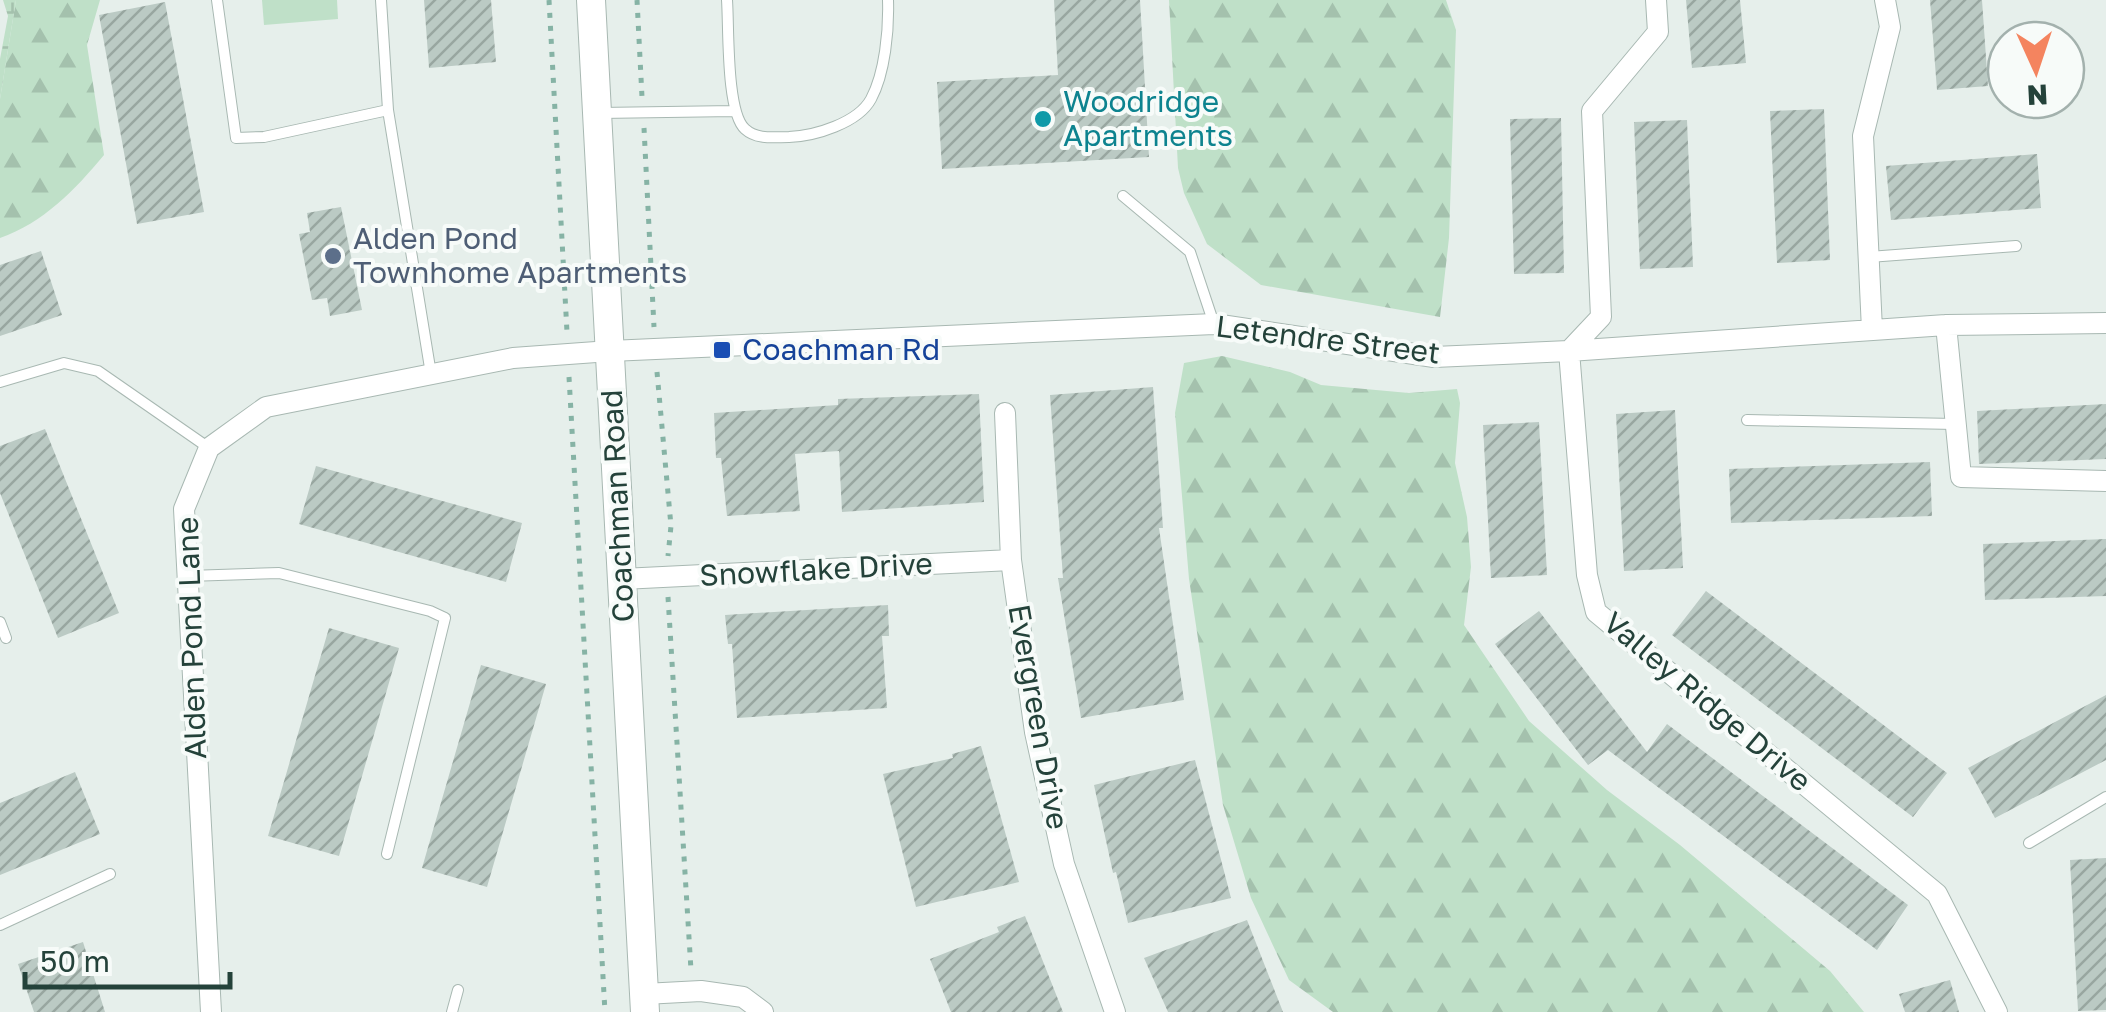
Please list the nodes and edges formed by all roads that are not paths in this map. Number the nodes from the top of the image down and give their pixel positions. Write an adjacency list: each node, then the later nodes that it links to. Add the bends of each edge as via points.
1 (217, 0): 8 (lane, via 236,138)
2 (381, 0): 8 (lane)
3 (590, 0): 10 (street, Coachman Road)
4 (727, 0): 9 (lane)
5 (888, 0): 9 (lane, via 877,82 870,102 846,121 806,137 760,138)
6 (1656, 0): 19 (street, via 1658,32 1592,111 1601,316)
7 (1886, 0): 13 (street, via 1890,27 1863,136)
8 (388, 110): 20 (lane)
9 (734, 111): 10 (lane)
10 (597, 114): 18 (street, Coachman Road)
11 (1124, 196): 15 (lane, via 1190,252)
12 (2016, 246): 13 (lane)
13 (1869, 257): 17 (street)
14 (2106, 323): 16 (street, Letendre Street)
15 (1214, 324): 18 (street, Letendre Street); 19 (street, Letendre Street, via 1434,357)
16 (1946, 325): 17 (street, Letendre Street); 24 (street)
17 (1872, 330): 19 (street, Letendre Street)
18 (610, 351): 20 (street, via 513,358); 29 (street, Coachman Road)
19 (1569, 352): 43 (street, Valley Ridge Drive, via 1587,575 1596,612 1937,894)
20 (431, 374): 25 (street, via 266,406)
21 (0, 382): 25 (lane, via 64,364 98,371)
22 (1005, 413): 27 (street, Evergreen Drive)
23 (1746, 420): 24 (lane)
24 (1956, 424): 26 (street, via 1961,477)
25 (209, 448): 28 (street, Alden Pond Lane, via 184,509)
26 (2106, 481)
27 (1011, 560): 29 (street, Snowflake Drive); 42 (street, Evergreen Drive, via 1035,732 1064,864)
28 (187, 576): 34 (lane, via 279,573 444,618); 39 (street, Alden Pond Lane)
29 (622, 580): 38 (street, Coachman Road)
30 (0, 622): 31 (lane)
31 (6, 638)
32 (2106, 797): 33 (lane)
33 (2029, 843)
34 (387, 854)
35 (110, 874): 36 (lane)
36 (0, 925)
37 (458, 990): 40 (lane)
38 (645, 1003): 41 (street, via 692,991 743,996)
39 (211, 1012)
40 (452, 1012)
41 (763, 1012)
42 (1115, 1012)
43 (1996, 1012)

